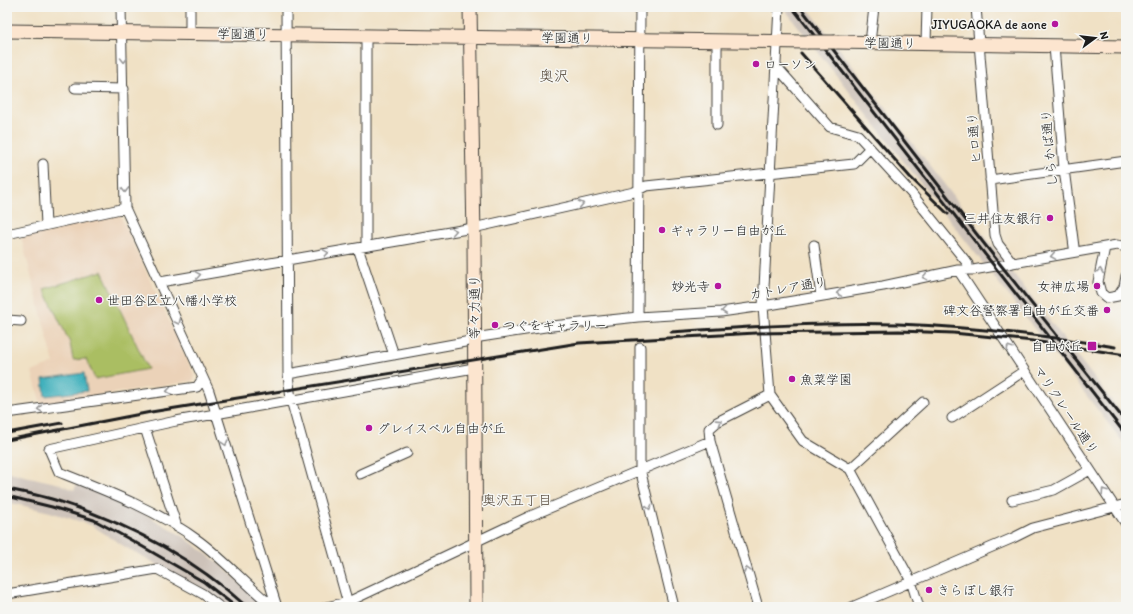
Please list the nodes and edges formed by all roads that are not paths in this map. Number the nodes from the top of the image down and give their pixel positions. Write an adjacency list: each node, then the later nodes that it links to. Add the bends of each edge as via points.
1 (121, 7): 11 (street)
2 (190, 7): 12 (street)
3 (286, 7): 13 (street)
4 (470, 7): 15 (street, 等々力通り)
5 (640, 7): 16 (street)
6 (779, 7): 18 (street)
7 (874, 7): 19 (street)
8 (927, 7): 20 (street)
9 (976, 7): 21 (street, ヒロ通り)
10 (7, 31): 11 (street, 学園通り)
11 (122, 33): 12 (street, 学園通り); 26 (street, one-way to 26)
12 (190, 33): 13 (street, 学園通り)
13 (286, 35): 14 (street, 学園通り); 44 (street)
14 (366, 35): 15 (street, 学園通り); 40 (street)
15 (470, 36): 16 (street, 学園通り); 37 (street, 等々力通り)
16 (640, 39): 17 (street, 学園通り); 34 (street)
17 (717, 40): 18 (street, 学園通り); 27 (street)
18 (777, 41): 19 (street, 学園通り, bridge); 24 (street)
19 (870, 42): 20 (street, 学園通り)
20 (926, 44): 21 (street, 学園通り)
21 (979, 45): 22 (street, 学園通り); 33 (street, ヒロ通り)
22 (1054, 46): 23 (street, 学園通り); 31 (street, しらかば通り)
23 (1126, 47)
24 (776, 66): 28 (street, via 830,127 858,135); 32 (street)
25 (75, 88): 26 (street)
26 (124, 89): 35 (street, one-way to 35)
27 (717, 125)
28 (870, 148): 32 (street, via 854,164); 46 (street, via 911,193)
29 (1126, 161): 31 (street)
30 (43, 164): 36 (street)
31 (1064, 169): 33 (street); 41 (street, しらかば通り)
32 (770, 172): 34 (street, via 646,186); 52 (street)
33 (990, 180): 45 (street, ヒロ通り, via 995,235 998,244)
34 (640, 190): 37 (street, one-way to 34); 53 (street)
35 (125, 208): 36 (street); 49 (street)
36 (46, 226): 38 (street)
37 (473, 228): 40 (street, one-way to 37); 56 (street, 等々力通り)
38 (7, 234)
39 (814, 245): 50 (street)
40 (362, 247): 44 (street, one-way to 40); 58 (street)
41 (1074, 247)
42 (1105, 247): 43 (street, カトレア通り); 45 (street, カトレア通り, one-way to 45); 51 (street, one-way to 42, via 1107,298 1099,288)
43 (1126, 247)
44 (289, 259): 49 (street, one-way to 44); 61 (street)
45 (1012, 262): 47 (street, カトレア通り, via 973,270)
46 (968, 264)
47 (958, 270): 50 (street, カトレア通り, one-way to 50); 60 (street, マリクレール通り, one-way to 47)
48 (1126, 276): 51 (street)
49 (160, 282): 62 (street, one-way to 62)
50 (821, 296): 52 (street, カトレア通り)
51 (1122, 299)
52 (763, 306): 53 (street, カトレア通り, one-way to 53, via 721,312); 63 (street)
53 (638, 317): 56 (street, カトレア通り)
54 (7, 320): 55 (street)
55 (21, 321)
56 (474, 338): 58 (street, カトレア通り, via 465,342); 59 (street, 等々力通り)
57 (640, 347): 72 (street)
58 (394, 355): 61 (street, カトレア通り)
59 (474, 368): 64 (street); 81 (street, 等々力通り)
60 (1024, 371): 68 (street); 74 (street, マリクレール通り)
61 (288, 374): 64 (street)
62 (204, 378): 66 (street, one-way to 66, via 197,387); 67 (street)
63 (770, 395): 70 (street, one-way to 63, via 709,429 717,422); 73 (street, via 803,441)
64 (291, 400): 67 (street); 85 (street)
65 (923, 402): 73 (street)
66 (7, 413)
67 (216, 413): 69 (street); 84 (street, one-way to 84)
68 (952, 418)
69 (145, 428): 80 (street); 80 (street, via 49,449 59,472 147,509)
70 (710, 441): 72 (street); 90 (street, one-way to 70)
71 (407, 453): 75 (street)
72 (640, 469): 81 (street); 89 (street, one-way to 89)
73 (850, 469): 82 (street)
74 (1090, 470): 76 (street, via 1054,490); 78 (street, マリクレール通り, one-way to 74)
75 (360, 474)
76 (1012, 500)
77 (1126, 504): 78 (street)
78 (1115, 507): 79 (street, マリクレール通り); 82 (street, via 1033,528)
79 (1126, 524)
80 (177, 527): 84 (street, via 200,541 265,600)
81 (476, 541): 85 (street); 88 (street, 等々力通り)
82 (911, 582): 91 (street); 92 (street)
83 (7, 594): 86 (street, via 157,569 203,594)
84 (276, 604)
85 (348, 604): 87 (street)
86 (220, 607)
87 (326, 607)
88 (476, 607)
89 (674, 607)
90 (758, 607)
91 (852, 607)
92 (919, 607)

